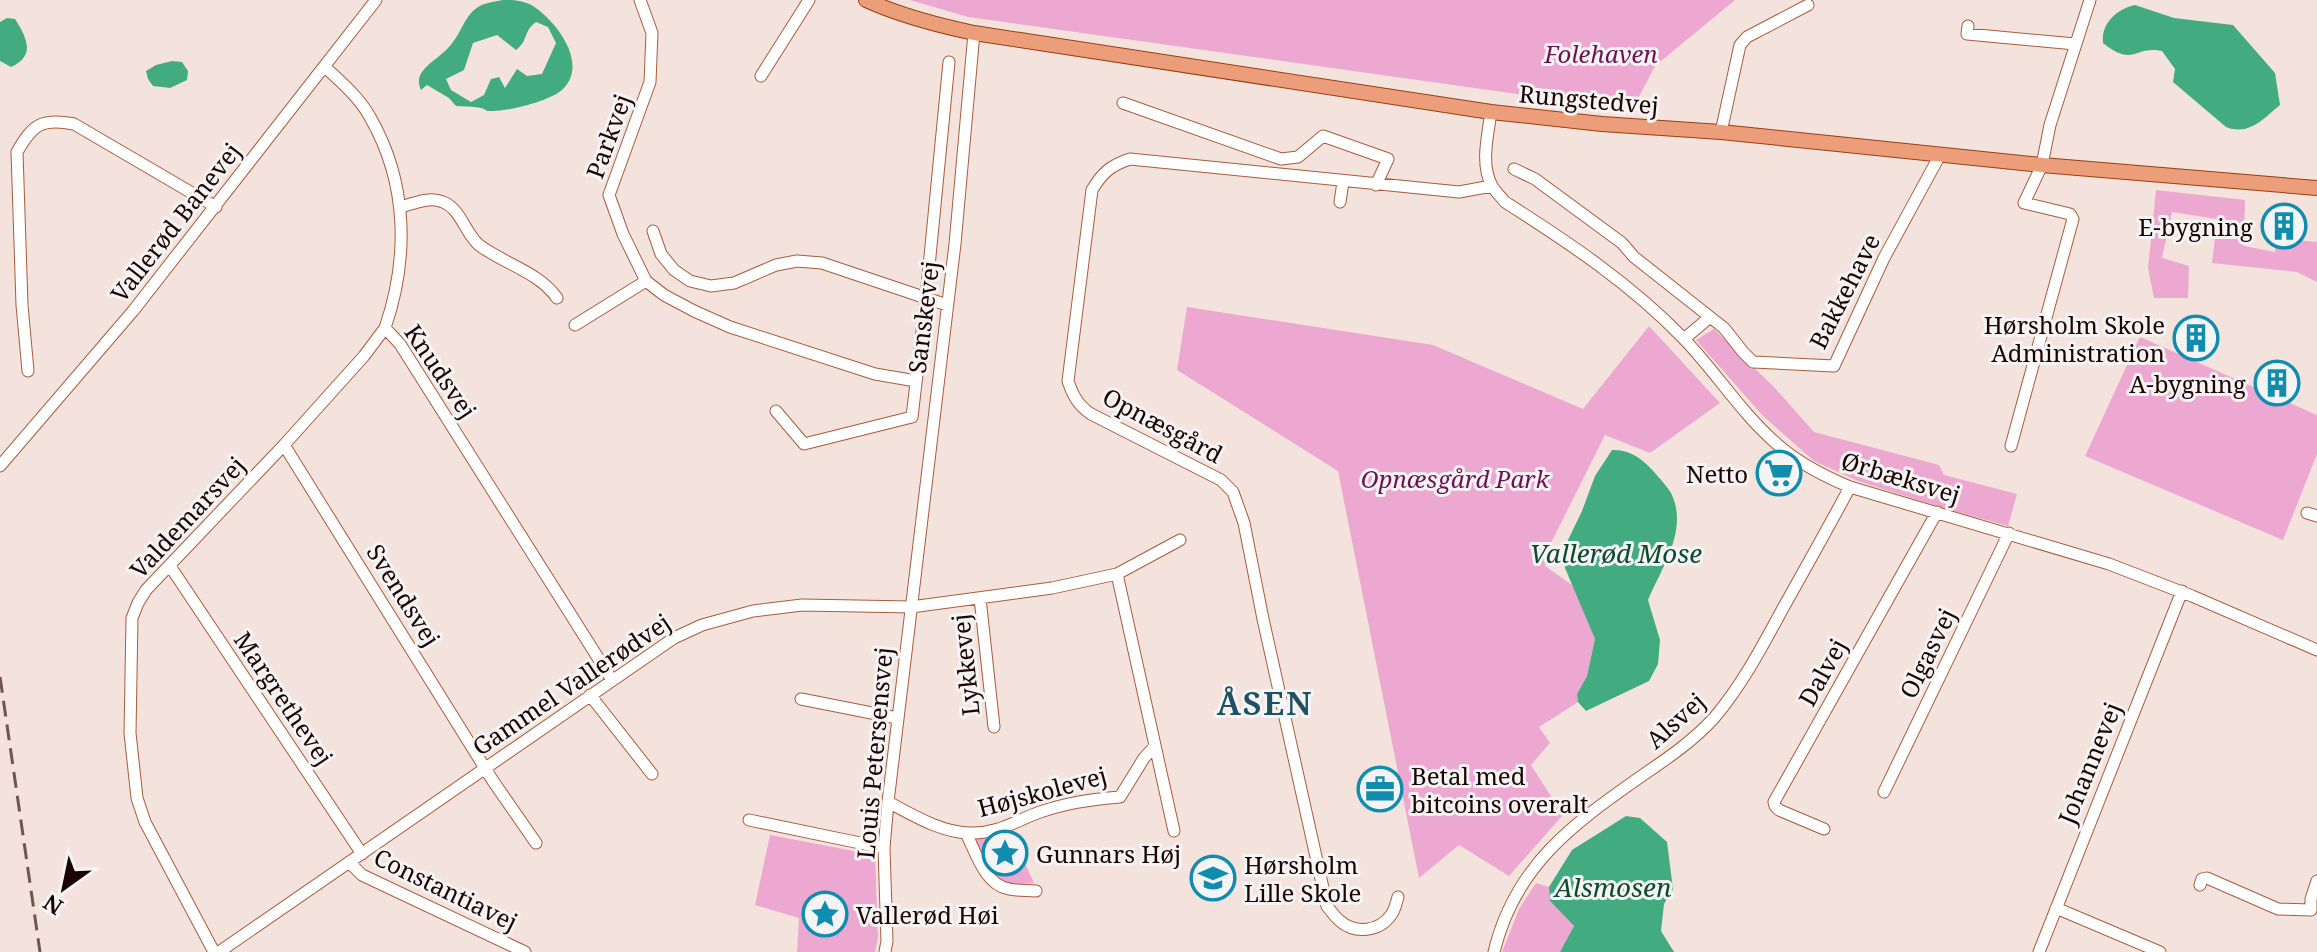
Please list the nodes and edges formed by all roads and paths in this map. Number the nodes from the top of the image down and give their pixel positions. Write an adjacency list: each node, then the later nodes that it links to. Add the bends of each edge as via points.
1 (376, 0): 11 (street, Vallerød Banevej)
2 (640, 0): 27 (street, Parkvej, via 652,33 650,82 609,195)
3 (809, 0): 12 (street)
4 (866, 0): 8 (main road, Rungstedvej, via 924,22)
5 (2090, 0): 9 (street)
6 (1808, 5): 15 (street, via 1740,45)
7 (1968, 26): 9 (street, via 1967,34)
8 (974, 33): 14 (main road, Rungstedvej); 30 (street, Sanskevej)
9 (2075, 44): 17 (street)
10 (949, 62): 28 (street)
11 (325, 67): 24 (street, Vallerød Banevej); 25 (street, Knudsvej, via 370,116)
12 (761, 76)
13 (1123, 103): 20 (street, via 1281,159 1298,157 1323,136 1388,159)
14 (1491, 112): 15 (main road, Rungstedvej); 21 (street, via 1486,153)
15 (1721, 132): 16 (main road, Rungstedvej)
16 (1940, 155): 17 (main road, Rungstedvej); 31 (street, Bakkehave, via 1834,366 1753,362)
17 (2042, 165): 22 (main road, Rungstedvej); 39 (street, via 2024,203 2073,219)
18 (1514, 169): 31 (street, Bakkehave, via 1622,243)
19 (1343, 182): 20 (street, Opnæsgård); 23 (street); 72 (street, Opnæsgård, via 1130,159 1114,164 1092,190 1068,381 1079,405 1091,414 1221,480 1233,492 1327,906 1353,929 1370,929 1393,913)
20 (1376, 185): 21 (street, Opnæsgård, via 1459,192)
21 (1492, 186): 34 (street, Ørbæksvej, via 1505,202 1609,272)
22 (2317, 188)
23 (1340, 202)
24 (216, 207): 35 (street, via 74,124 54,120 28,133 17,152); 40 (street, Vallerød Banevej)
25 (400, 207): 29 (street, via 429,199 443,202 481,246 548,285); 33 (street, Knudsvej, via 400,278)
26 (653, 231): 28 (street, via 661,254 690,281 711,286 734,283 797,261 822,263)
27 (646, 281): 32 (street); 36 (street, via 730,327 875,374)
28 (926, 297): 30 (street); 36 (street)
29 (557, 298)
30 (947, 305): 49 (street, Sanskevej)
31 (1710, 317): 34 (street)
32 (575, 325)
33 (385, 328): 38 (street, Valdemarsvej); 51 (street, Knudsvej)
34 (1684, 339): 41 (street, Ørbæksvej, via 1776,444)
35 (28, 371)
36 (916, 381): 37 (street, via 912,417 804,444)
37 (776, 411)
38 (284, 445): 45 (street, Valdemarsvej); 57 (street, Svendsvej)
39 (2011, 446)
40 (1, 465)
41 (1850, 487): 42 (street, Ørbæksvej); 79 (street, Alsvej, via 1733,693 1695,737 1585,815 1552,846 1522,885)
42 (1937, 512): 43 (street, Ørbæksvej); 62 (street, Dalvej, via 1774,802 1779,810)
43 (2009, 533): 47 (street, Ørbæksvej); 59 (street, Olgasvej)
44 (1180, 540): 46 (street, Gammel Vallerødvej)
45 (170, 566): 67 (street, Margrethevej); 76 (street, Valdemarsvej, via 146,590 132,618 130,733 137,798)
46 (1117, 574): 48 (street, Gammel Vallerødvej); 56 (street)
47 (2182, 591): 50 (street, Ørbæksvej); 73 (street, Johannevej)
48 (980, 598): 49 (street, Gammel Vallerødvej); 55 (street, Lykkevej)
49 (911, 607): 51 (street, Gammel Vallerødvej, via 802,605 753,611 674,638); 54 (street, Louis Petersensvej)
50 (2317, 650)
51 (612, 680): 52 (street, Gammel Vallerødvej)
52 (590, 695): 57 (street, Gammel Vallerødvej); 58 (street)
53 (801, 699): 54 (street)
54 (897, 718): 60 (street, Louis Petersensvej)
55 (994, 727)
56 (1154, 747): 63 (street); 64 (street, Højskolevej, via 1120,797 1079,801 1011,826)
57 (486, 768): 65 (street, Svendsvej); 67 (street, Gammel Vallerødvej)
58 (652, 774)
59 (1884, 792)
60 (888, 802): 64 (street, Højskolevej, via 935,826); 66 (street, Louis Petersensvej)
61 (749, 820): 66 (street)
62 (1824, 829)
63 (1174, 831)
64 (966, 833): 71 (street, Højskolevej, via 996,884)
65 (536, 843)
66 (884, 848): 78 (street, Louis Petersensvej)
67 (362, 854): 68 (street, Gammel Vallerødvej)
68 (349, 862): 76 (street, Gammel Vallerødvej); 77 (street, Constantiavej, via 362,875)
69 (2317, 881): 74 (street, via 2311,899)
70 (2200, 885): 74 (street, via 2207,878 2278,909)
71 (1036, 891)
72 (1398, 897)
73 (2056, 908): 75 (street); 80 (street, Johannevej)
74 (2314, 914)
75 (2134, 947): 81 (street)
76 (217, 952)
77 (525, 952)
78 (885, 952)
79 (1494, 952)
80 (2039, 952)
81 (2160, 952)

